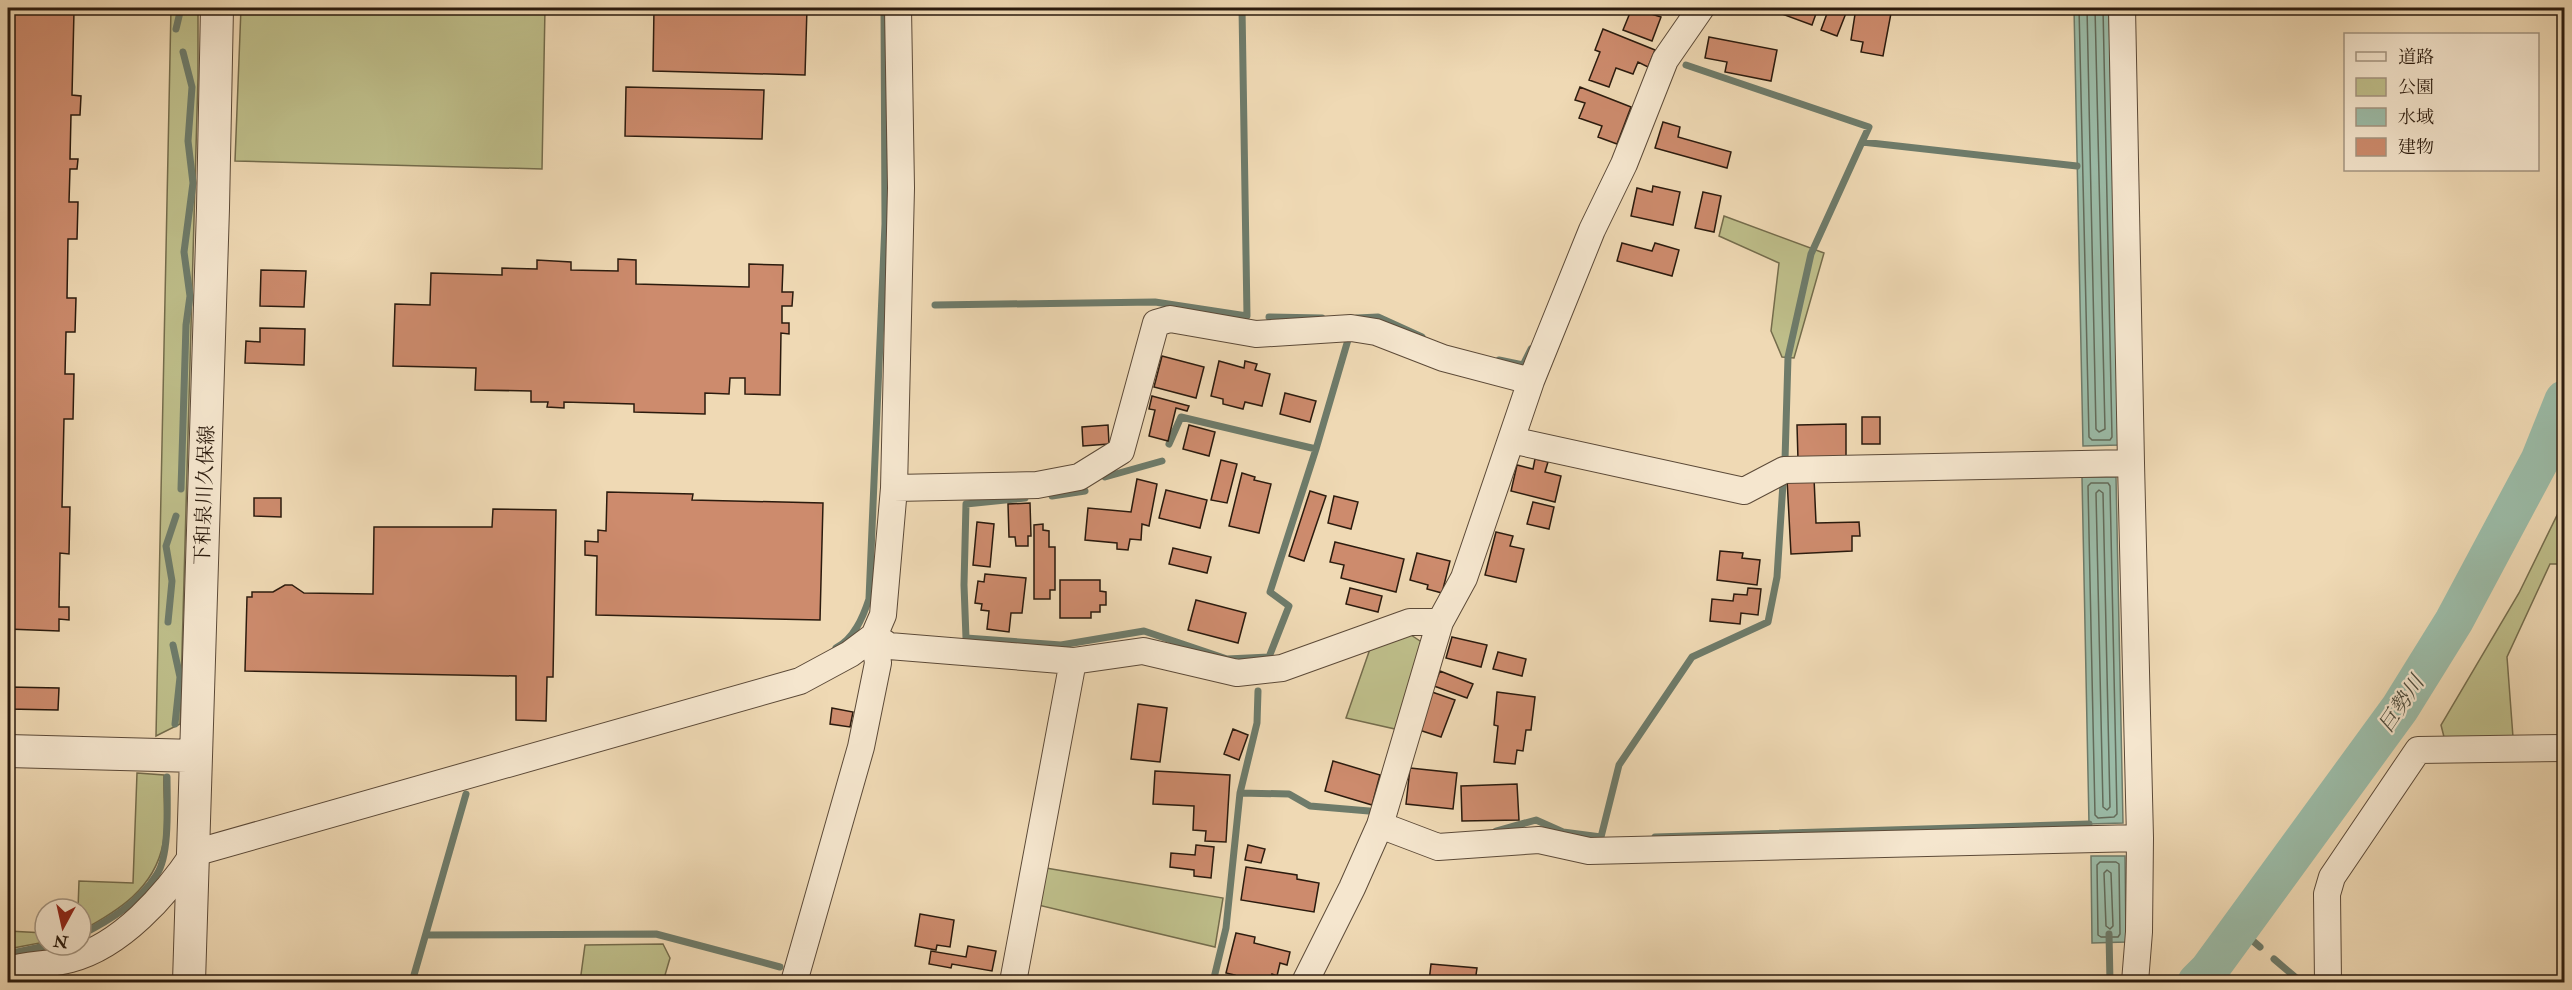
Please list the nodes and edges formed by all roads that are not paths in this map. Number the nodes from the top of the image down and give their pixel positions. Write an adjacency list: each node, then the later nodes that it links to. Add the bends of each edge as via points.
1 (217, 8): 14 (street, 下和泉川久保線)
2 (898, 8): 8 (street, via 901,188)
3 (1701, 8): 5 (street, via 1665,60)
4 (2122, 8): 7 (street)
5 (1531, 381): 6 (street); 8 (street, via 1443,358 1376,332 1352,328 1256,334 1170,319 1156,323 1121,451 1079,477 1037,485)
6 (1511, 440): 7 (street, via 1744,490 1784,470); 9 (street, via 1464,578)
7 (2131, 463): 16 (street)
8 (894, 488): 10 (street, via 883,615)
9 (1440, 622): 11 (street, via 1410,622 1282,668 1237,673 1143,651); 15 (street)
10 (873, 636): 11 (street, via 889,646); 17 (street, via 850,654 800,681); 20 (street, via 878,663 861,747)
11 (1073, 661): 21 (street)
12 (2565, 748): 24 (street, via 2418,750 2332,877 2327,894)
13 (8, 751): 14 (street)
14 (196, 756): 17 (street, 下和泉川久保線)
15 (1380, 825): 16 (street, via 1438,847 1539,840 1589,851); 22 (street)
16 (2140, 838): 23 (street)
17 (194, 853): 18 (street, via 175,882 100,950 69,960); 19 (street, 下和泉川久保線)
18 (8, 970)
19 (189, 982)
20 (794, 982)
21 (1012, 982)
22 (1305, 982)
23 (2135, 982)
24 (2328, 982)

